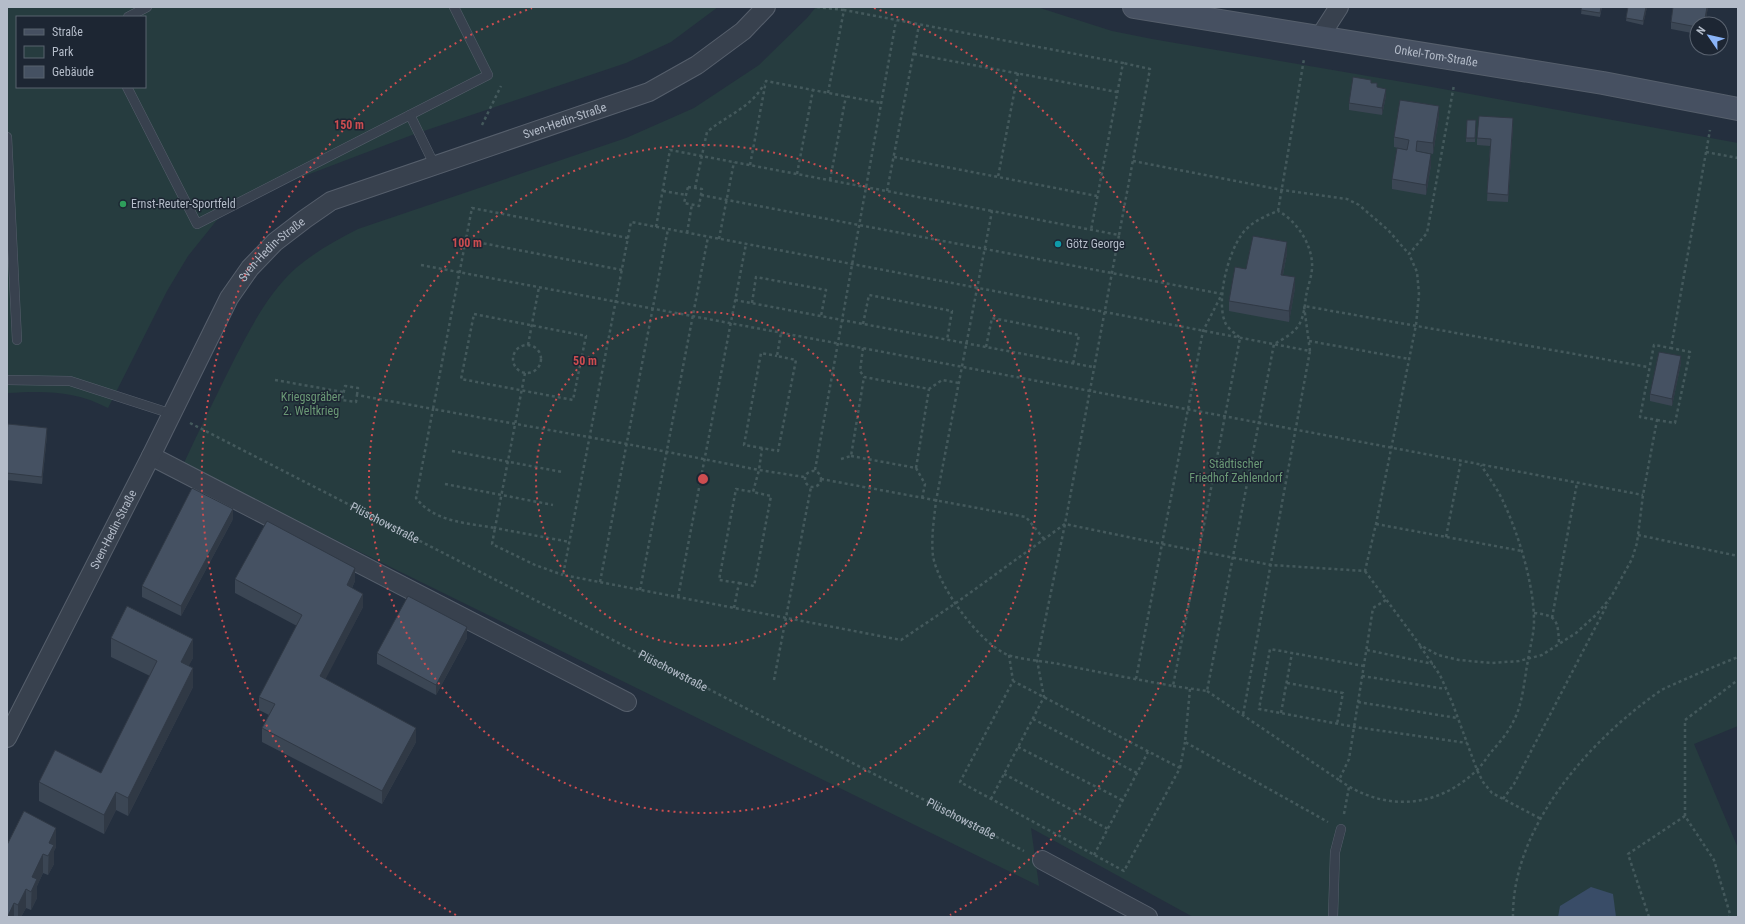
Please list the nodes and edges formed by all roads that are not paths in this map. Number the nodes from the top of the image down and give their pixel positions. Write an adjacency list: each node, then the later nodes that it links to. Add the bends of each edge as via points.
1 (147, 7): 6 (lane)
2 (454, 7): 11 (lane, via 488,75)
3 (766, 7): 13 (street, Sven-Hedin-Straße, via 743,31 697,65 649,92)
4 (1134, 7): 8 (main road, Onkel-Tom-Straße)
5 (1339, 7): 8 (street)
6 (138, 9): 7 (lane)
7 (129, 16)
8 (1320, 38): 10 (main road, Onkel-Tom-Straße, via 1603,83)
9 (128, 88): 11 (lane, via 197,224)
10 (1738, 109)
11 (410, 115): 13 (lane)
12 (7, 137): 14 (lane)
13 (434, 166): 16 (street, Sven-Hedin-Straße, via 331,201 275,242 250,268 229,298)
14 (16, 340)
15 (7, 380): 16 (lane, via 70,380)
16 (172, 414): 17 (street, Sven-Hedin-Straße)
17 (151, 456): 18 (street); 19 (street, Sven-Hedin-Straße)
18 (627, 702)
19 (7, 738)
20 (1341, 828): 23 (lane, via 1335,852)
21 (1042, 860): 22 (street)
22 (1148, 917)
23 (1333, 917)

